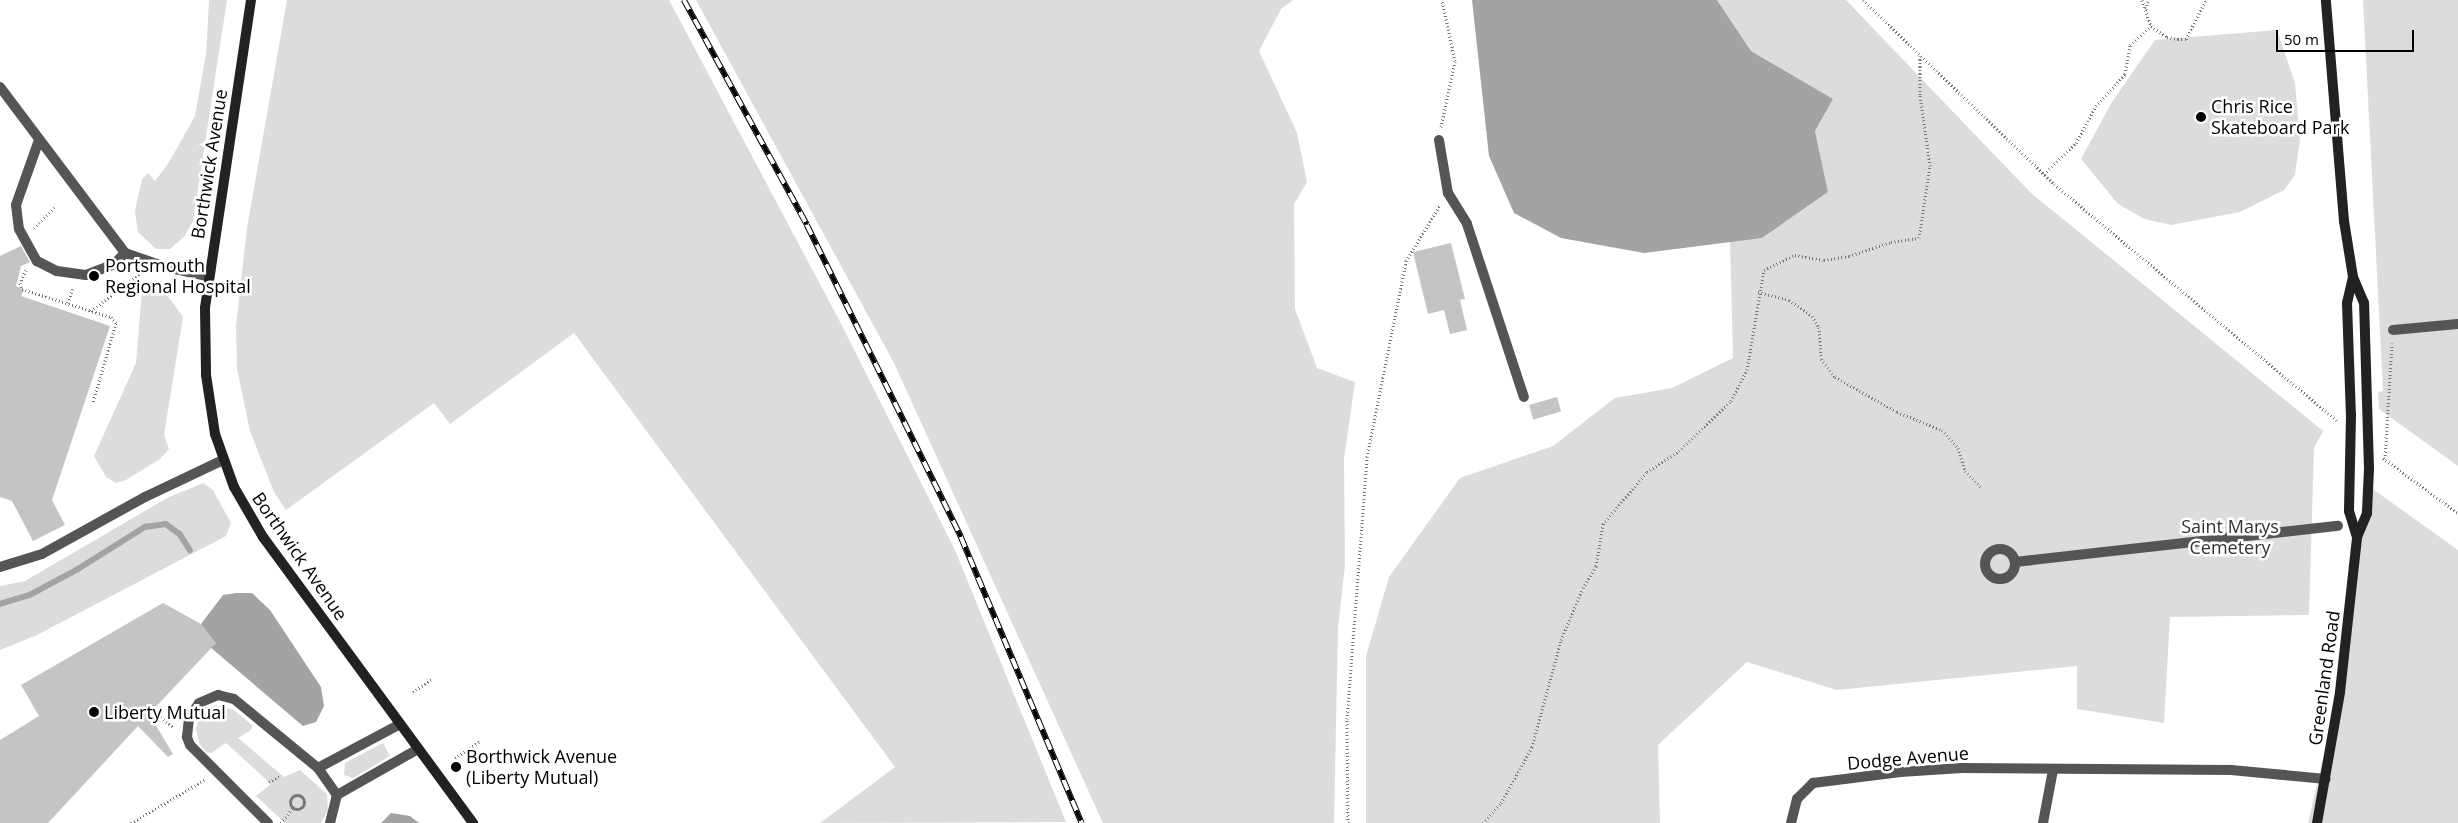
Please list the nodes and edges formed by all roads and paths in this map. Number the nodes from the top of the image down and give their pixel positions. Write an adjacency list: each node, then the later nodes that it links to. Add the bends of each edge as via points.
1 (251, 0): 21 (main road, Borthwick Avenue)
2 (1442, 0): 13 (path, via 1455,61)
3 (1863, 0): 10 (path)
4 (2142, 0): 8 (path)
5 (2148, 0): 8 (path)
6 (2206, 0): 9 (path, via 2186,39 2167,37)
7 (2326, 0): 22 (main road, Greenland Road, via 2337,152)
8 (2146, 9): 9 (path)
9 (2151, 26): 14 (path, via 2130,45 2125,74 2096,106 2076,144)
10 (1920, 56): 14 (path); 24 (path, via 1920,95 1930,166 1919,238 1840,258 1824,260 1795,255 1764,270)
11 (0, 87): 12 (street)
12 (39, 140): 18 (street); 18 (street, via 16,205 19,229 37,261 57,271 86,275 114,264)
13 (1438, 140): 15 (street)
14 (2044, 174): 31 (path)
15 (1448, 193): 29 (street, via 1467,224); 62 (path, via 1406,261 1367,457 1347,719)
16 (55, 207): 17 (path)
17 (32, 230)
18 (125, 253): 21 (street, via 166,268)
19 (27, 269): 25 (path, via 20,283 22,289)
20 (139, 274): 26 (path)
21 (207, 276): 33 (main road, Borthwick Avenue, via 206,375)
22 (2353, 277): 38 (main road, Greenland Road, via 2347,304 2352,415 2349,511); 38 (main road, Greenland Road, via 2364,303 2369,429 2367,513)
23 (73, 288): 25 (path)
24 (1758, 292): 35 (path, via 1789,300 1812,316 1819,327 1821,359 1835,377 1897,412 1942,430 1958,448 1965,471); 63 (path, via 1757,317 1747,370 1731,401 1679,452 1647,472 1603,524 1596,566 1560,640 1544,712 1532,747 1501,803)
25 (68, 304): 26 (path)
26 (91, 311): 30 (path, via 111,317 116,328)
27 (2458, 324): 28 (street)
28 (2393, 330): 34 (path)
29 (1524, 398)
30 (93, 402)
31 (2339, 422)
32 (2378, 453): 34 (path)
33 (223, 460): 40 (street, via 146,497 42,554); 44 (main road, Borthwick Avenue, via 243,504 263,537)
34 (2385, 460): 36 (path)
35 (1981, 487)
36 (2458, 513)
37 (2338, 526): 39 (street)
38 (2357, 537): 52 (main road, Greenland Road, via 2347,646)
39 (2015, 562)
40 (0, 567)
41 (434, 678): 42 (path)
42 (413, 692)
43 (152, 711): 45 (path)
44 (400, 724): 47 (main road, Borthwick Avenue); 49 (street)
45 (173, 727)
46 (480, 741): 48 (path)
47 (418, 749): 55 (street); 61 (main road, Borthwick Avenue)
48 (455, 758)
49 (318, 768): 55 (street); 58 (street, via 234,699 218,695 193,710 187,737 195,754)
50 (2053, 770): 52 (street, Dodge Avenue, via 2231,770); 64 (street, Dodge Avenue, via 1962,768 1813,783 1797,799); 65 (street)
51 (281, 775): 54 (path)
52 (2326, 779): 66 (main road, Greenland Road)
53 (204, 780): 57 (path, via 148,816)
54 (269, 782)
55 (337, 795): 60 (street)
56 (293, 808): 56 (path, via 291,799 302,797 302,808); 59 (path)
57 (131, 823)
58 (268, 823)
59 (281, 823)
60 (330, 823)
61 (473, 823)
62 (1348, 823)
63 (1483, 823)
64 (1791, 823)
65 (2043, 823)
66 (2317, 823)

